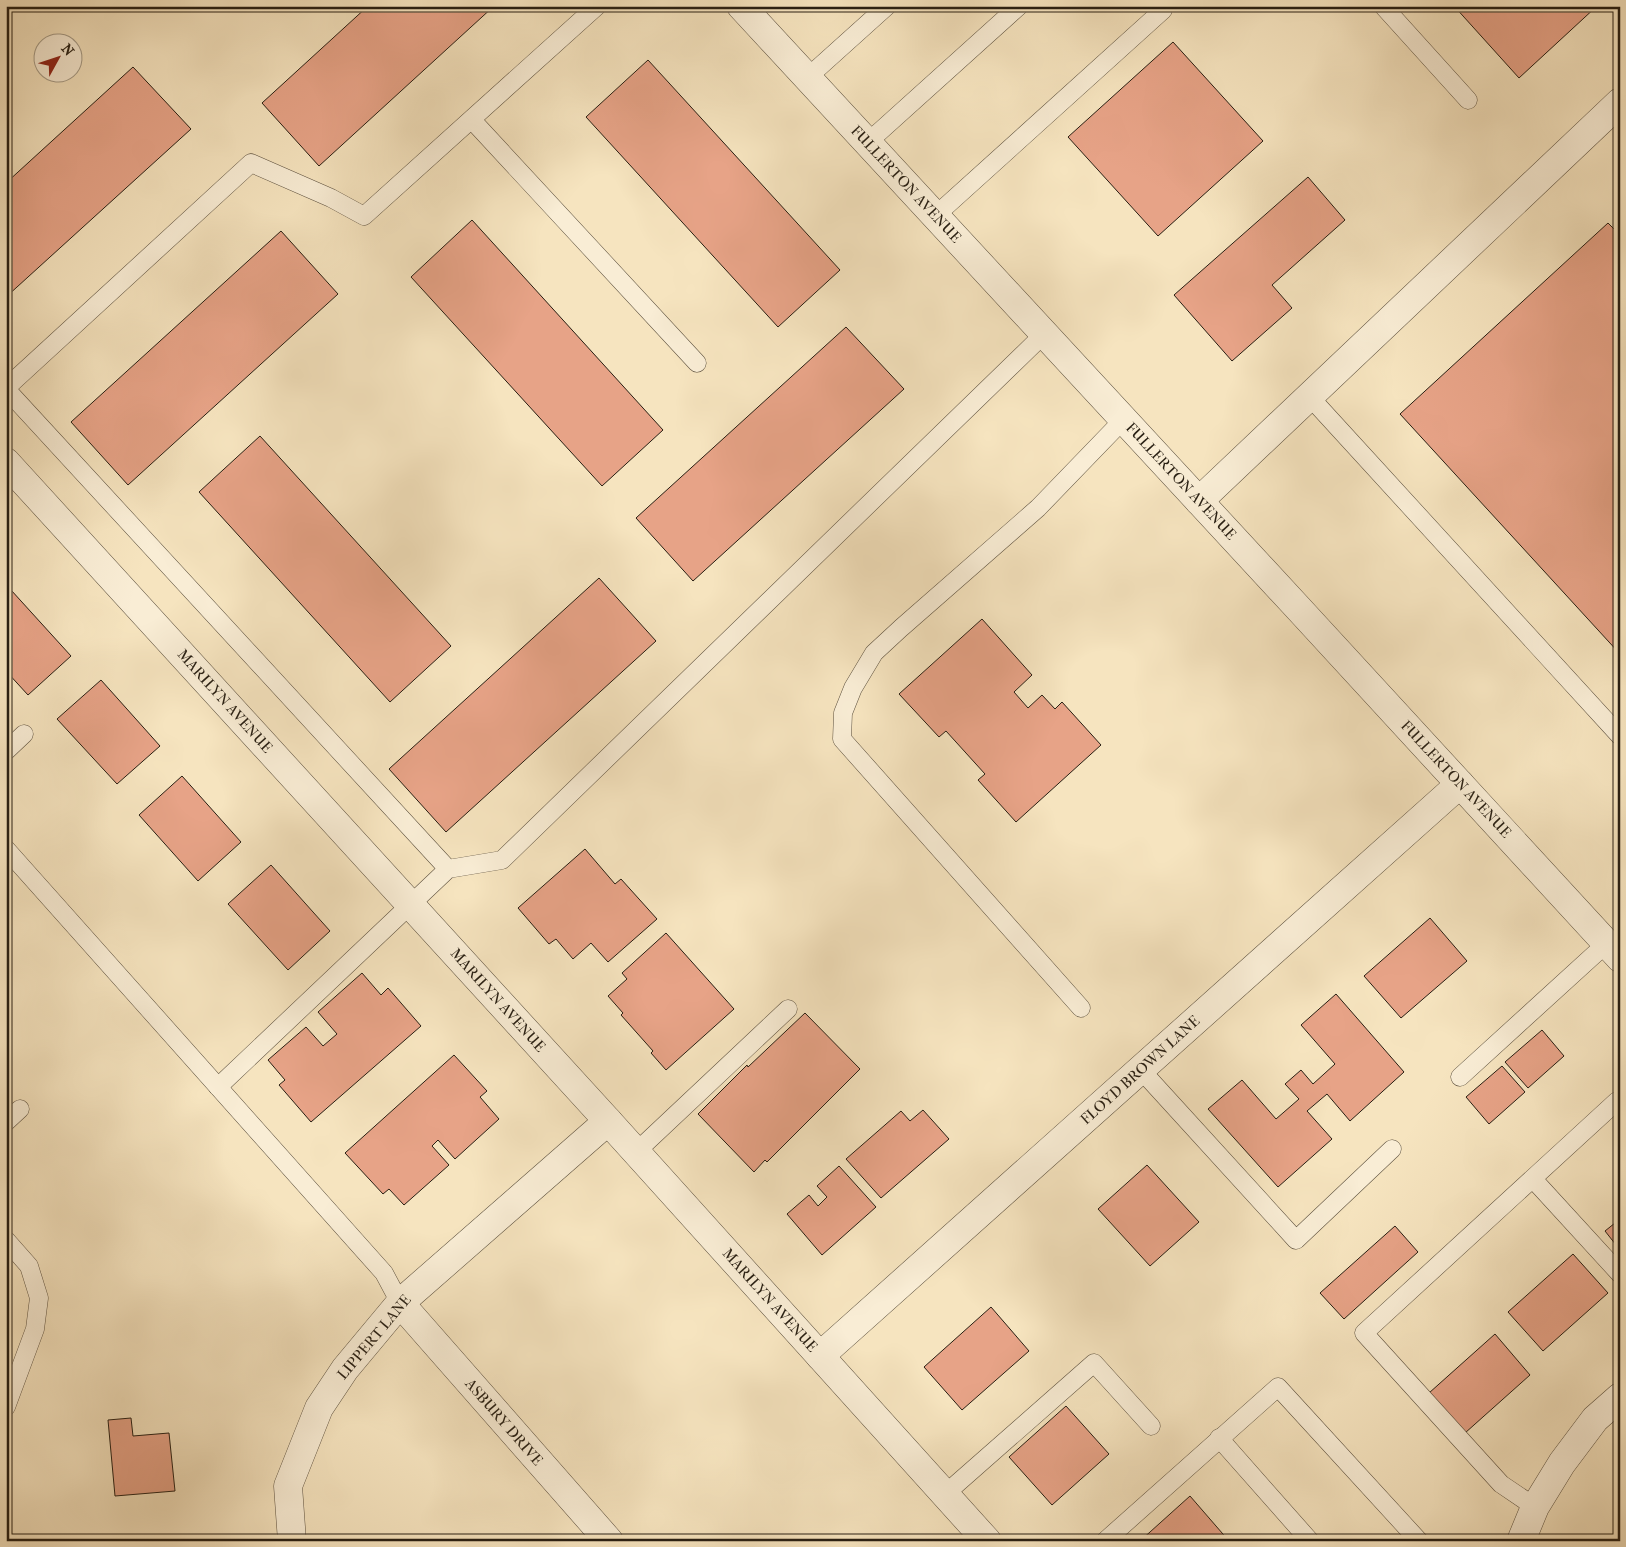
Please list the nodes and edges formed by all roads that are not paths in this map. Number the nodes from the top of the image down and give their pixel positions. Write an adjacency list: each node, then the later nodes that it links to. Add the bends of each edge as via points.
1 (597, 6): 10 (lane)
2 (741, 6): 7 (street, FULLERTON AVENUE)
3 (886, 6): 7 (lane)
4 (1019, 6): 11 (lane)
5 (1383, 6): 8 (lane)
6 (1163, 10): 12 (lane)
7 (808, 78): 11 (street, FULLERTON AVENUE)
8 (1468, 100)
9 (1620, 102): 16 (street)
10 (472, 120): 14 (lane); 15 (lane, via 364,216 251,163)
11 (867, 143): 12 (street, FULLERTON AVENUE)
12 (935, 216): 13 (street, FULLERTON AVENUE)
13 (1044, 334): 17 (street, FULLERTON AVENUE); 25 (lane, via 502,860)
14 (697, 364)
15 (6, 388): 25 (lane)
16 (1309, 396): 19 (street); 21 (lane)
17 (1124, 420): 19 (street, FULLERTON AVENUE); 28 (lane, via 1038,508 874,653 853,688 843,713 842,739)
18 (6, 462): 26 (street, MARILYN AVENUE)
19 (1199, 501): 23 (street, FULLERTON AVENUE)
20 (24, 734): 22 (lane)
21 (1620, 736)
22 (6, 751)
23 (1460, 784): 27 (street, FULLERTON AVENUE); 30 (street, FLOYD BROWN LANE)
24 (6, 850): 32 (lane)
25 (448, 869): 26 (lane)
26 (411, 905): 32 (lane); 35 (street, MARILYN AVENUE)
27 (1613, 951): 31 (lane)
28 (1081, 1008)
29 (788, 1009): 38 (lane)
30 (1141, 1070): 37 (lane, via 1296,1240); 43 (street, FLOYD BROWN LANE)
31 (1460, 1077)
32 (218, 1087): 42 (lane, via 384,1273)
33 (1617, 1101): 39 (lane)
34 (20, 1109): 36 (lane)
35 (608, 1121): 38 (street, MARILYN AVENUE); 42 (street, LIPPERT LANE)
36 (6, 1122)
37 (1392, 1149)
38 (636, 1152): 43 (street, MARILYN AVENUE)
39 (1533, 1179): 41 (lane); 49 (lane, via 1364,1333 1501,1484)
40 (6, 1240): 45 (lane, via 28,1266 39,1298 35,1329)
41 (1620, 1274)
42 (400, 1302): 50 (street, LIPPERT LANE, via 344,1369 319,1408 288,1486); 51 (street, ASBURY DRIVE)
43 (820, 1356): 48 (street, MARILYN AVENUE)
44 (1620, 1398): 49 (street, via 1596,1418 1562,1463)
45 (6, 1407)
46 (1151, 1426): 48 (lane, via 1094,1363)
47 (1219, 1438): 53 (lane); 54 (lane); 55 (lane, via 1278,1387)
48 (944, 1494): 52 (street, MARILYN AVENUE)
49 (1535, 1507): 56 (street)
50 (292, 1541)
51 (610, 1541)
52 (987, 1541)
53 (1105, 1541)
54 (1310, 1541)
55 (1419, 1541)
56 (1521, 1541)

